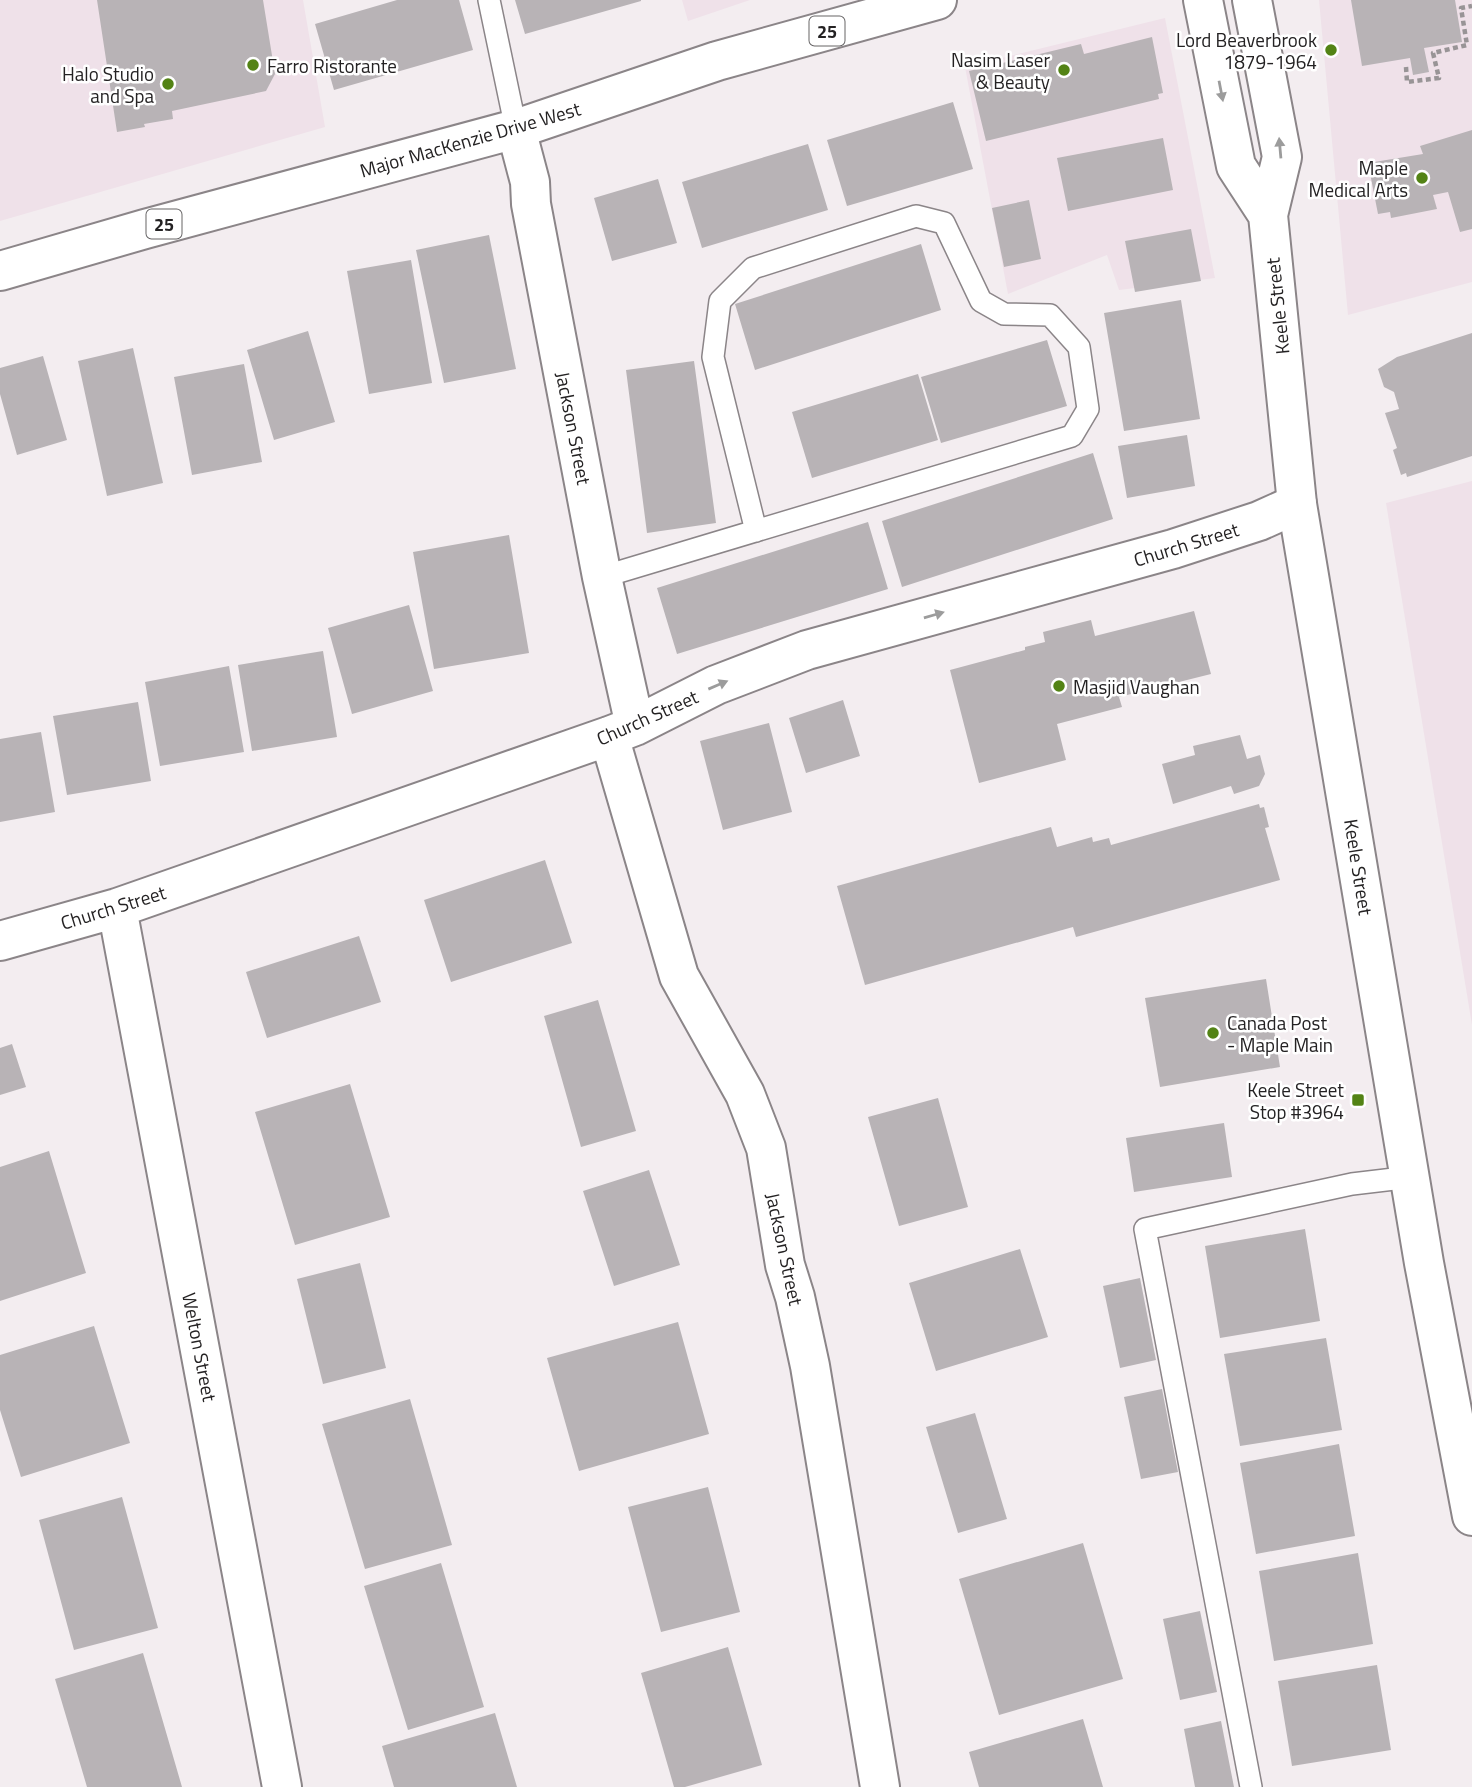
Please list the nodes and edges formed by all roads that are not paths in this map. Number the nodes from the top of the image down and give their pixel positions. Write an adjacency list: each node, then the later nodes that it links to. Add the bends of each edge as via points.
1 (489, 0): 5 (lane)
2 (937, 0): 5 (street, Major MacKenzie Drive West / 25, via 717,61)
3 (1203, 0): 6 (street, Keele Street, one-way to 6, via 1236,166)
4 (1252, 0): 6 (street, Keele Street, one-way to 4, via 1282,157)
5 (516, 129): 7 (street, Major MacKenzie Drive West / 25); 10 (street, Jackson Street, via 530,182)
6 (1268, 215): 8 (street, Keele Street)
7 (0, 271)
8 (1297, 504): 11 (street, Church Street, one-way to 8, via 716,685 807,650 1174,549); 14 (street, Keele Street)
9 (756, 531): 9 (lane, via 1072,436 1088,409 1079,347 1050,316 1004,314 982,301 944,223 916,216 753,268 720,301 713,357); 10 (lane)
10 (602, 577): 11 (street, Jackson Street)
11 (622, 731): 12 (street, Church Street); 17 (street, Jackson Street, via 679,976 745,1094 766,1148 785,1265 810,1366)
12 (117, 908): 13 (street, Church Street); 16 (street, Welton Street)
13 (0, 941)
14 (1411, 1177): 15 (street, Keele Street); 18 (lane, via 1352,1184 1145,1229)
15 (1472, 1516)
16 (282, 1787)
17 (880, 1787)
18 (1251, 1787)

